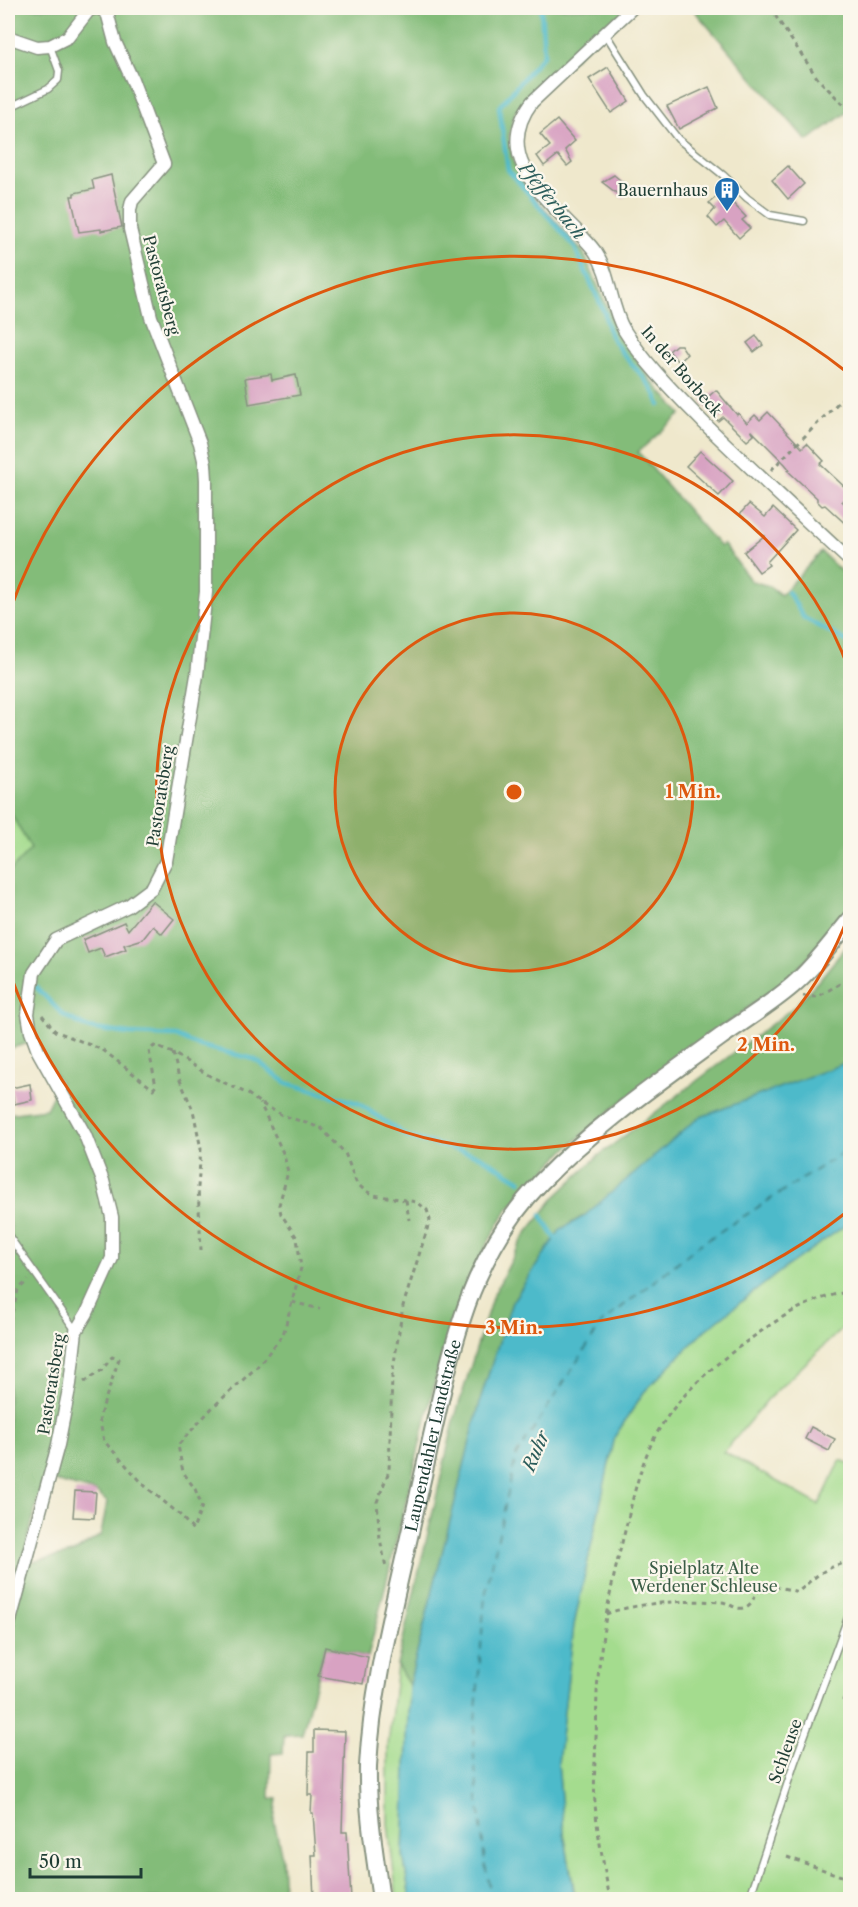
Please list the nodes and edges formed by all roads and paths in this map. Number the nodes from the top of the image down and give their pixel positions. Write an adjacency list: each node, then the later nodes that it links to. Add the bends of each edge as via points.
1 (632, 8): 3 (street, In der Borbeck)
2 (770, 8): 7 (path, via 819,79)
3 (605, 33): 8 (lane, via 678,140 770,215); 10 (street, In der Borbeck, via 522,115 517,143 520,160 540,194 595,251 618,317 639,351 675,394)
4 (8, 37): 5 (street, via 36,47)
5 (50, 46): 6 (lane, via 58,80); 27 (street, Pastoratsberg, via 68,37 89,10 105,11 164,164 132,201 130,229 151,317 200,442 206,480 206,592 197,675 166,861 152,888 128,906 56,940 34,973 28,1014 31,1032 85,1135 112,1217 111,1258)
6 (8, 108)
7 (850, 111)
8 (804, 221)
9 (850, 391): 10 (path)
10 (762, 479): 11 (street, In der Borbeck)
11 (850, 561)
12 (850, 920): 14 (main road, Laupendahler Landstraße)
13 (850, 978): 14 (path, via 817,997 803,996)
14 (792, 986): 38 (main road, Laupendahler Landstraße, via 630,1103 571,1154 510,1220 472,1291 450,1352 372,1719 368,1768)
15 (40, 1013): 16 (path, via 55,1030 103,1050 153,1089 156,1086 149,1051 154,1046)
16 (173, 1053): 17 (path); 21 (path, via 194,1110 201,1149)
17 (260, 1103): 18 (path, via 321,1128 345,1153 356,1182 364,1190); 24 (path, via 288,1172 279,1205 297,1238 301,1268)
18 (406, 1200): 19 (path); 30 (path, via 427,1210 430,1220 403,1306 392,1376 389,1472 377,1502)
19 (409, 1220)
20 (8, 1237): 22 (lane)
21 (201, 1250)
22 (35, 1274): 26 (path, via 18,1290); 27 (lane)
23 (850, 1292): 32 (path, via 818,1300 771,1324 717,1365 677,1405 646,1455)
24 (292, 1302): 25 (path); 28 (path, via 283,1335 257,1367 178,1445 183,1472 202,1506 193,1530 104,1441 99,1418 118,1359 112,1357 102,1371 84,1382)
25 (321, 1309)
26 (8, 1329)
27 (76, 1331): 28 (street, Pastoratsberg)
28 (70, 1384): 33 (street, Pastoratsberg, via 58,1445)
29 (850, 1561): 32 (path, via 820,1572 798,1592 765,1587 753,1602 740,1608 724,1602 695,1601 633,1606)
30 (387, 1571)
31 (850, 1612): 40 (lane, Schleuse)
32 (606, 1614): 39 (path, via 598,1678 595,1774 596,1813)
33 (8, 1628)
34 (842, 1699): 35 (path)
35 (850, 1702)
36 (786, 1857): 37 (path)
37 (850, 1879)
38 (381, 1899)
39 (610, 1899)
40 (748, 1899)

